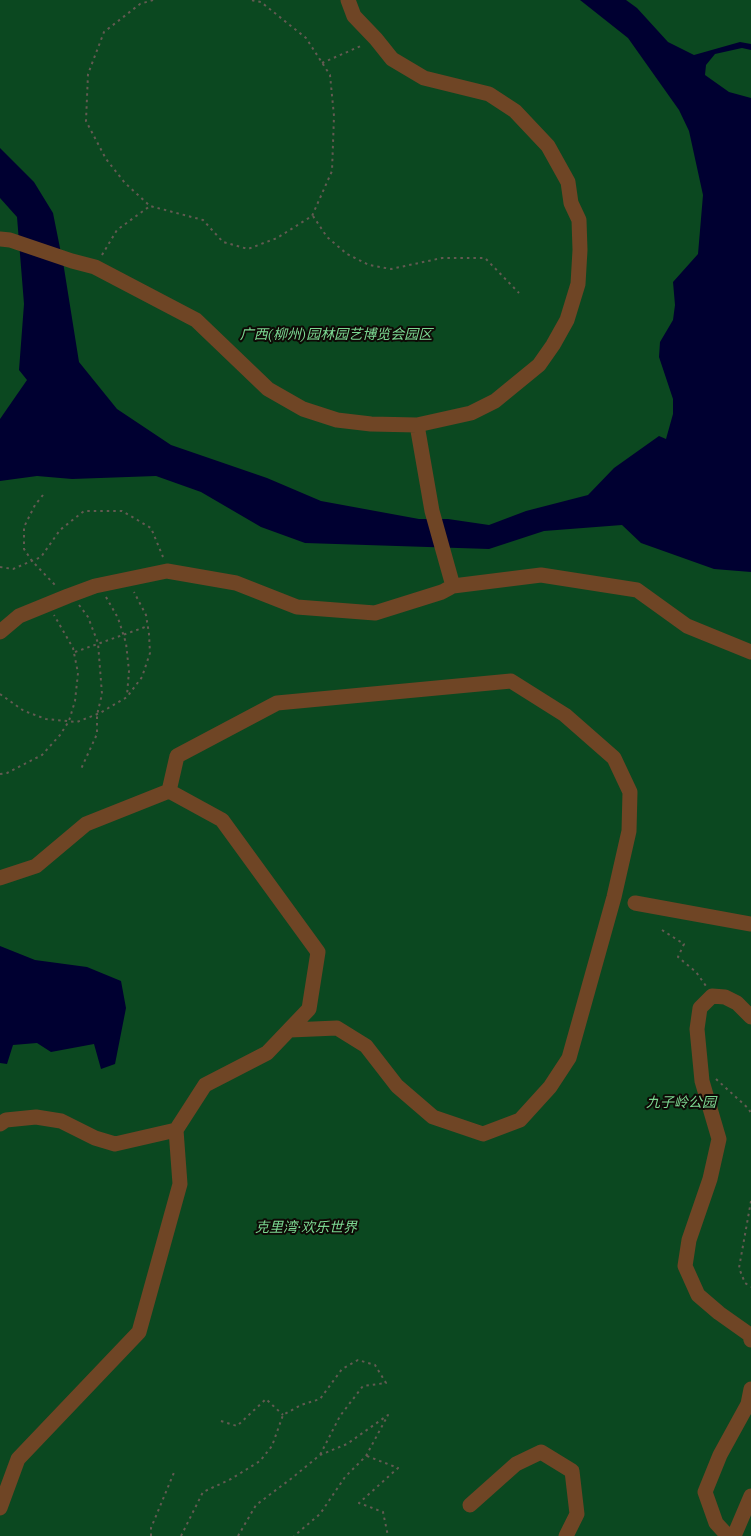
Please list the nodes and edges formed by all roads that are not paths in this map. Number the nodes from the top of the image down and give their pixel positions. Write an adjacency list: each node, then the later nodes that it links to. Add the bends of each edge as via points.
1 (348, 0): 3 (lane, via 354,16 392,59 424,78 489,94 515,111 548,146 568,182 571,203 579,220 578,284 567,320 539,365 495,401 471,413)
2 (5, 240): 3 (lane, via 95,267 196,320 268,389 302,409 337,420)
3 (417, 424): 4 (lane, via 432,511)
4 (453, 586): 5 (lane, via 375,613 297,607 236,583 167,571 95,586 19,616); 6 (lane, via 541,575 637,590 687,626)
5 (0, 632)
6 (751, 652)
7 (169, 791): 8 (lane, via 86,824 36,866); 12 (lane, via 222,820 318,952 309,1009); 12 (lane, via 177,756 277,703 511,681 564,715 614,758 630,792 629,831 614,897 569,1058 550,1088 520,1120 483,1134 433,1117 397,1086 366,1046 337,1028)
8 (0, 878)
9 (634, 903): 10 (lane)
10 (751, 924)
11 (751, 1017): 15 (lane, via 737,1003 725,997 712,996 700,1008 697,1029 702,1081 719,1139 710,1179 689,1240 685,1266 698,1295)
12 (290, 1030): 14 (lane, via 267,1053 204,1085)
13 (0, 1124): 14 (lane, via 6,1120 36,1117 61,1121 115,1144)
14 (176, 1130): 19 (lane, via 180,1184 139,1332 18,1459)
15 (751, 1340)
16 (751, 1389): 21 (lane, via 748,1404 720,1455 705,1492 716,1523)
17 (751, 1496): 22 (lane)
18 (470, 1504): 20 (lane, via 516,1464 541,1452 572,1471 578,1514)
19 (0, 1508)
20 (566, 1536)
21 (728, 1536)
22 (734, 1536)

